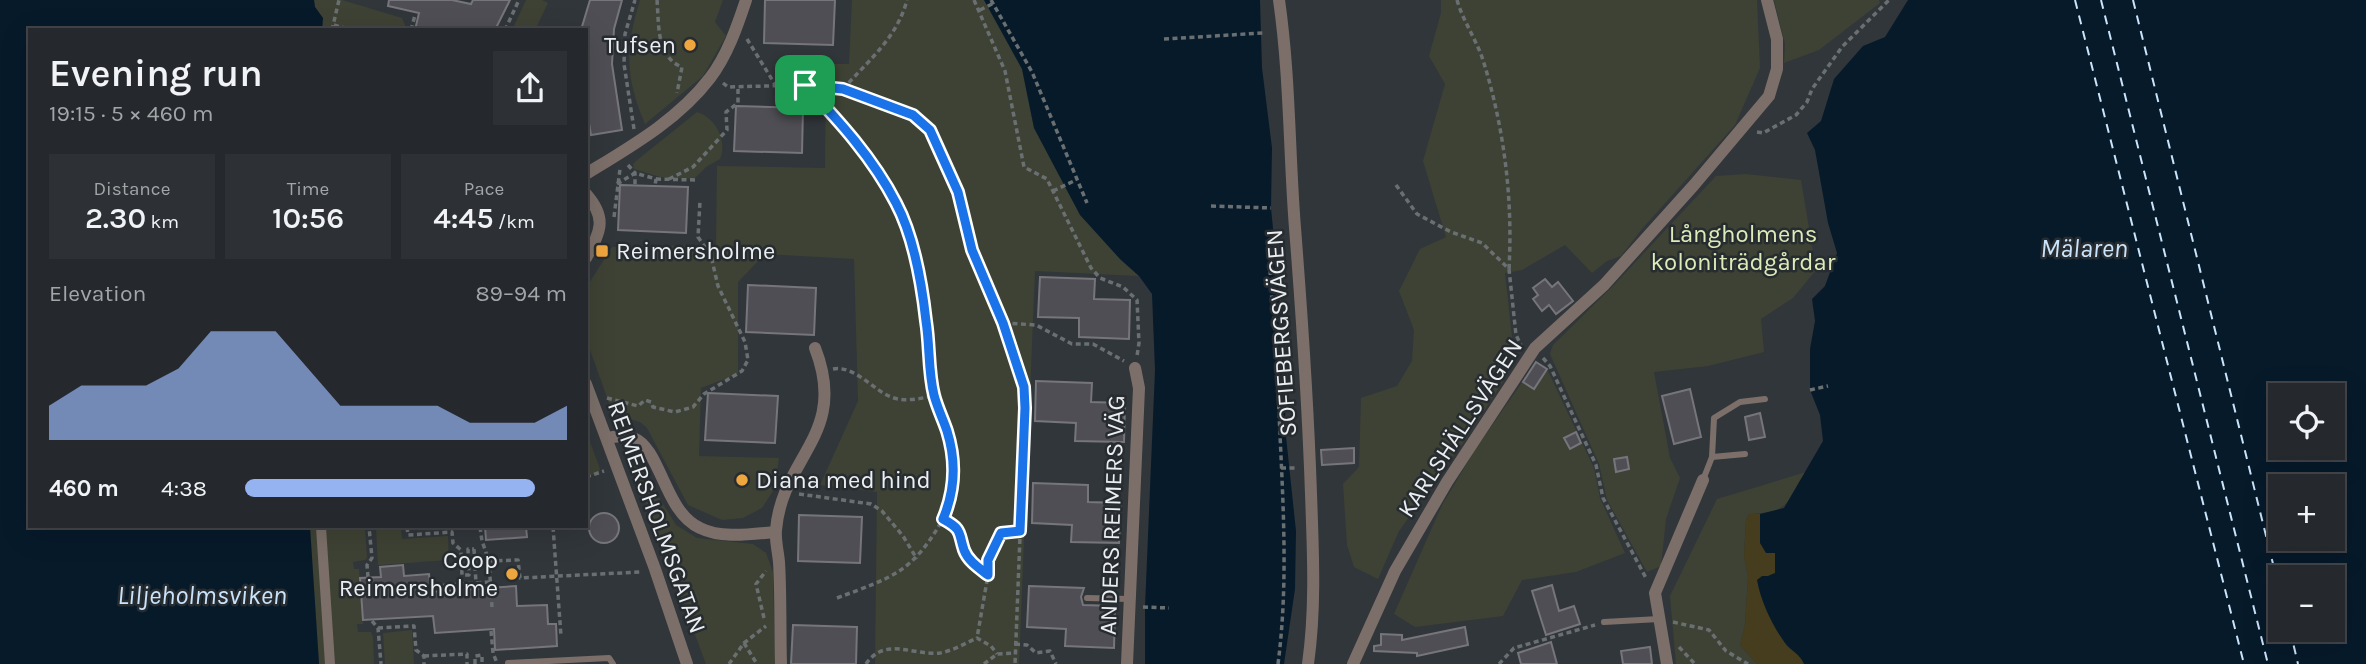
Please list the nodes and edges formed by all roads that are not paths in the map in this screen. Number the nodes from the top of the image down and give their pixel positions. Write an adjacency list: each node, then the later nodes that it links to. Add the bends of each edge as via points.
1 (746, 0): 4 (street, via 729,44 692,99 632,146)
2 (1279, 0): 27 (street, SOFIEBERGSVÄGEN, via 1306,365 1314,612)
3 (1767, 0): 28 (street, KARLSHÄLLSVÄGEN, via 1777,39 1777,69 1769,96 1604,285 1535,348 1395,571)
4 (588, 173)
5 (588, 196): 6 (street, via 601,219)
6 (588, 254)
7 (815, 348): 16 (street, via 824,371 823,419 779,509)
8 (1135, 368): 18 (street, ANDERS REIMERS VÄG, via 1139,388)
9 (588, 389): 11 (street, REIMERSHOLMSGATAN)
10 (1765, 399): 13 (lane, via 1740,402 1714,418)
11 (607, 438): 16 (street, via 636,439 677,510 702,530 733,535); 24 (street, REIMERSHOLMSGATAN)
12 (1745, 454): 13 (lane)
13 (1712, 457): 14 (lane)
14 (1703, 480): 19 (street, via 1655,593)
15 (321, 528): 22 (street)
16 (775, 532): 25 (street)
17 (1087, 598): 18 (lane)
18 (1129, 599): 26 (street, ANDERS REIMERS VÄG)
19 (1659, 619): 20 (lane); 29 (street)
20 (1604, 622)
21 (508, 663): 23 (lane, via 609,658)
22 (330, 664)
23 (613, 664)
24 (687, 664)
25 (781, 664)
26 (1127, 664)
27 (1308, 664)
28 (1353, 664)
29 (1667, 664)

